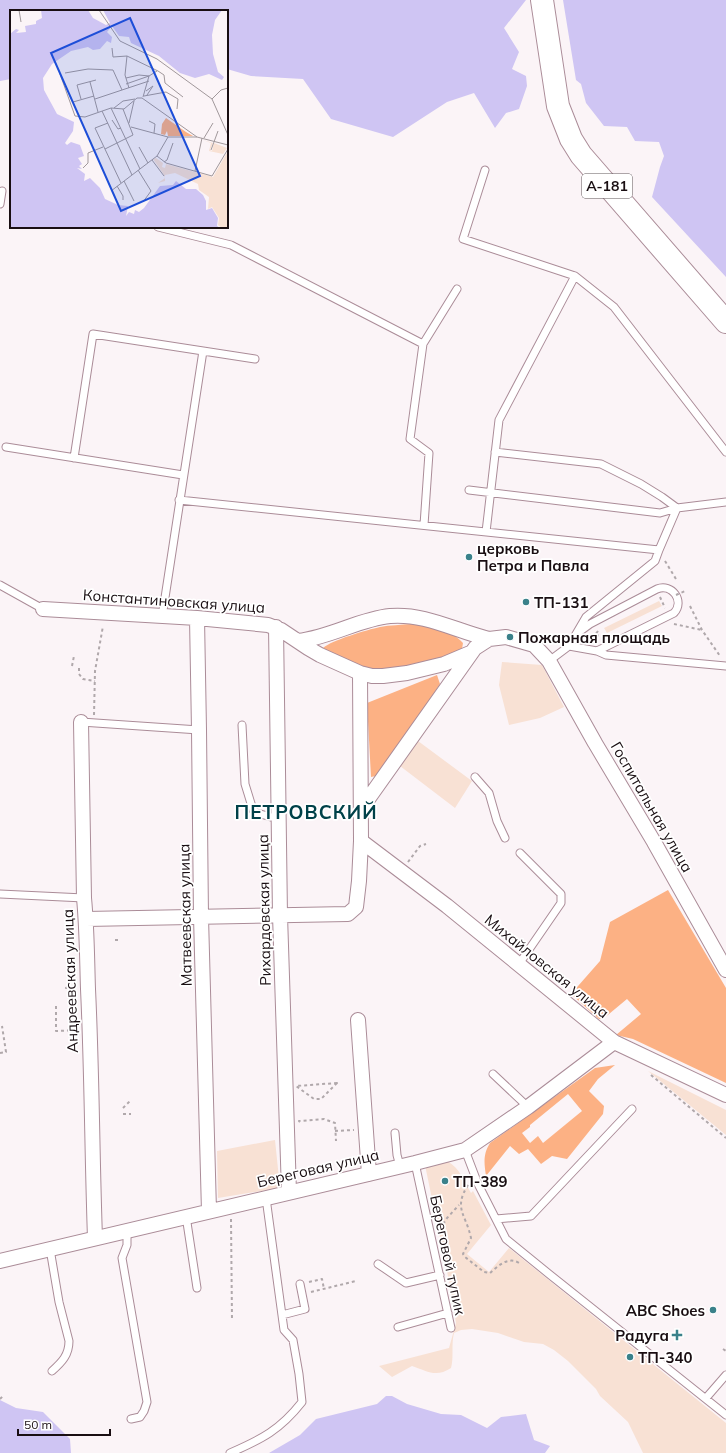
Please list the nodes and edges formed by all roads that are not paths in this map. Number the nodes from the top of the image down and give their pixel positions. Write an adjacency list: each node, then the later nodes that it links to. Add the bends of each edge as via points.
1 (543, 10): 8 (main road, А-181, via 558,106 575,147)
2 (485, 170): 6 (lane, via 463,239)
3 (2, 191): 4 (lane)
4 (0, 204)
5 (162, 228): 9 (lane, via 231,245)
6 (575, 276): 13 (lane, via 498,420); 14 (lane, via 614,307)
7 (457, 289): 9 (lane)
8 (726, 322)
9 (422, 344): 22 (lane, via 410,439 430,452)
10 (203, 351): 11 (lane); 15 (lane, via 93,334); 16 (lane)
11 (255, 359)
12 (6, 447): 15 (lane)
13 (495, 452): 18 (lane); 21 (lane, via 601,464 641,484)
14 (726, 452)
15 (74, 458): 16 (lane)
16 (183, 475): 19 (lane)
17 (469, 490): 18 (lane)
18 (490, 492): 21 (lane, via 660,513); 23 (lane)
19 (179, 500): 22 (lane); 27 (lane)
20 (726, 502): 21 (lane)
21 (677, 508): 24 (lane)
22 (424, 525): 23 (lane)
23 (486, 532): 24 (lane)
24 (659, 550): 30 (lane, via 656,561 586,617)
25 (0, 585): 26 (lane)
26 (43, 609): 27 (street, Константиновская улица)
27 (162, 617): 28 (street, Константиновская улица)
28 (197, 618): 29 (street, Константиновская улица, via 268,624); 41 (street, Матвеевская улица)
29 (276, 627): 32 (street, Константиновская улица); 44 (street, Рихардовская улица)
30 (576, 634): 33 (lane); 34 (lane, via 661,588 670,589 676,595 678,605 674,613)
31 (489, 639): 32 (street, via 423,618 390,616); 35 (street); 36 (street, via 506,637 534,645)
32 (298, 641): 38 (street, Константиновская улица)
33 (569, 646): 34 (lane); 36 (lane)
34 (597, 651): 37 (lane, via 606,656)
35 (471, 653): 38 (street, Константиновская улица, via 444,664 407,673 372,676); 43 (street)
36 (549, 660): 54 (street, Госпитальная улица)
37 (726, 666)
38 (360, 673): 43 (street)
39 (87, 723): 41 (lane); 49 (street, Андреевская улица)
40 (242, 725): 44 (lane, via 245,784 253,810 264,815)
41 (200, 730): 51 (street, Матвеевская улица)
42 (475, 777): 45 (lane, via 489,793)
43 (361, 809): 46 (street)
44 (279, 816): 50 (street, Рихардовская улица)
45 (505, 838)
46 (361, 841): 50 (street, via 356,907 348,914); 53 (street, Михайловская улица)
47 (520, 853): 53 (lane, via 562,898 554,914)
48 (0, 894): 49 (lane)
49 (84, 898): 52 (street, Андреевская улица)
50 (280, 915): 51 (street); 66 (street, Рихардовская улица)
51 (201, 917): 52 (street); 68 (street, Матвеевская улица)
52 (86, 919): 72 (street, Андреевская улица)
53 (519, 964): 56 (street, Михайловская улица)
54 (726, 970)
55 (358, 1020): 65 (street)
56 (614, 1042): 58 (street, Михайловская улица); 59 (street, Береговая улица)
57 (493, 1074): 59 (lane)
58 (726, 1094)
59 (528, 1107): 62 (street, Береговая улица)
60 (632, 1109): 70 (lane, via 531,1216)
61 (395, 1133): 64 (lane)
62 (465, 1150): 63 (street, Береговая улица); 70 (lane, via 478,1184)
63 (415, 1163): 64 (street, Береговая улица); 76 (lane, Береговой тупик)
64 (400, 1166): 65 (street, Береговая улица)
65 (369, 1174): 66 (street, Береговая улица)
66 (289, 1192): 67 (street, Береговая улица)
67 (266, 1198): 68 (street, Береговая улица); 80 (lane)
68 (209, 1211): 69 (street, Береговая улица)
69 (186, 1216): 71 (street, Береговая улица); 78 (lane)
70 (496, 1219): 85 (lane, via 506,1239)
71 (127, 1230): 72 (street, Береговая улица); 87 (lane, via 127,1246 122,1258 147,1402 140,1417)
72 (95, 1238): 73 (street, Береговая улица)
73 (50, 1249): 74 (street, Береговая улица); 83 (lane, via 69,1341 63,1361)
74 (0, 1261)
75 (378, 1264): 76 (lane, via 406,1283)
76 (440, 1275): 79 (lane, Береговой тупик)
77 (300, 1284): 80 (lane, via 305,1309)
78 (197, 1288)
79 (448, 1313): 81 (lane); 82 (lane, Береговой тупик)
80 (282, 1315): 88 (lane, via 284,1330 293,1340 302,1402 293,1413 260,1440)
81 (398, 1327)
82 (451, 1328)
83 (52, 1371)
84 (726, 1375): 85 (lane)
85 (706, 1398): 86 (lane)
86 (726, 1414)
87 (131, 1419)
88 (230, 1453)

